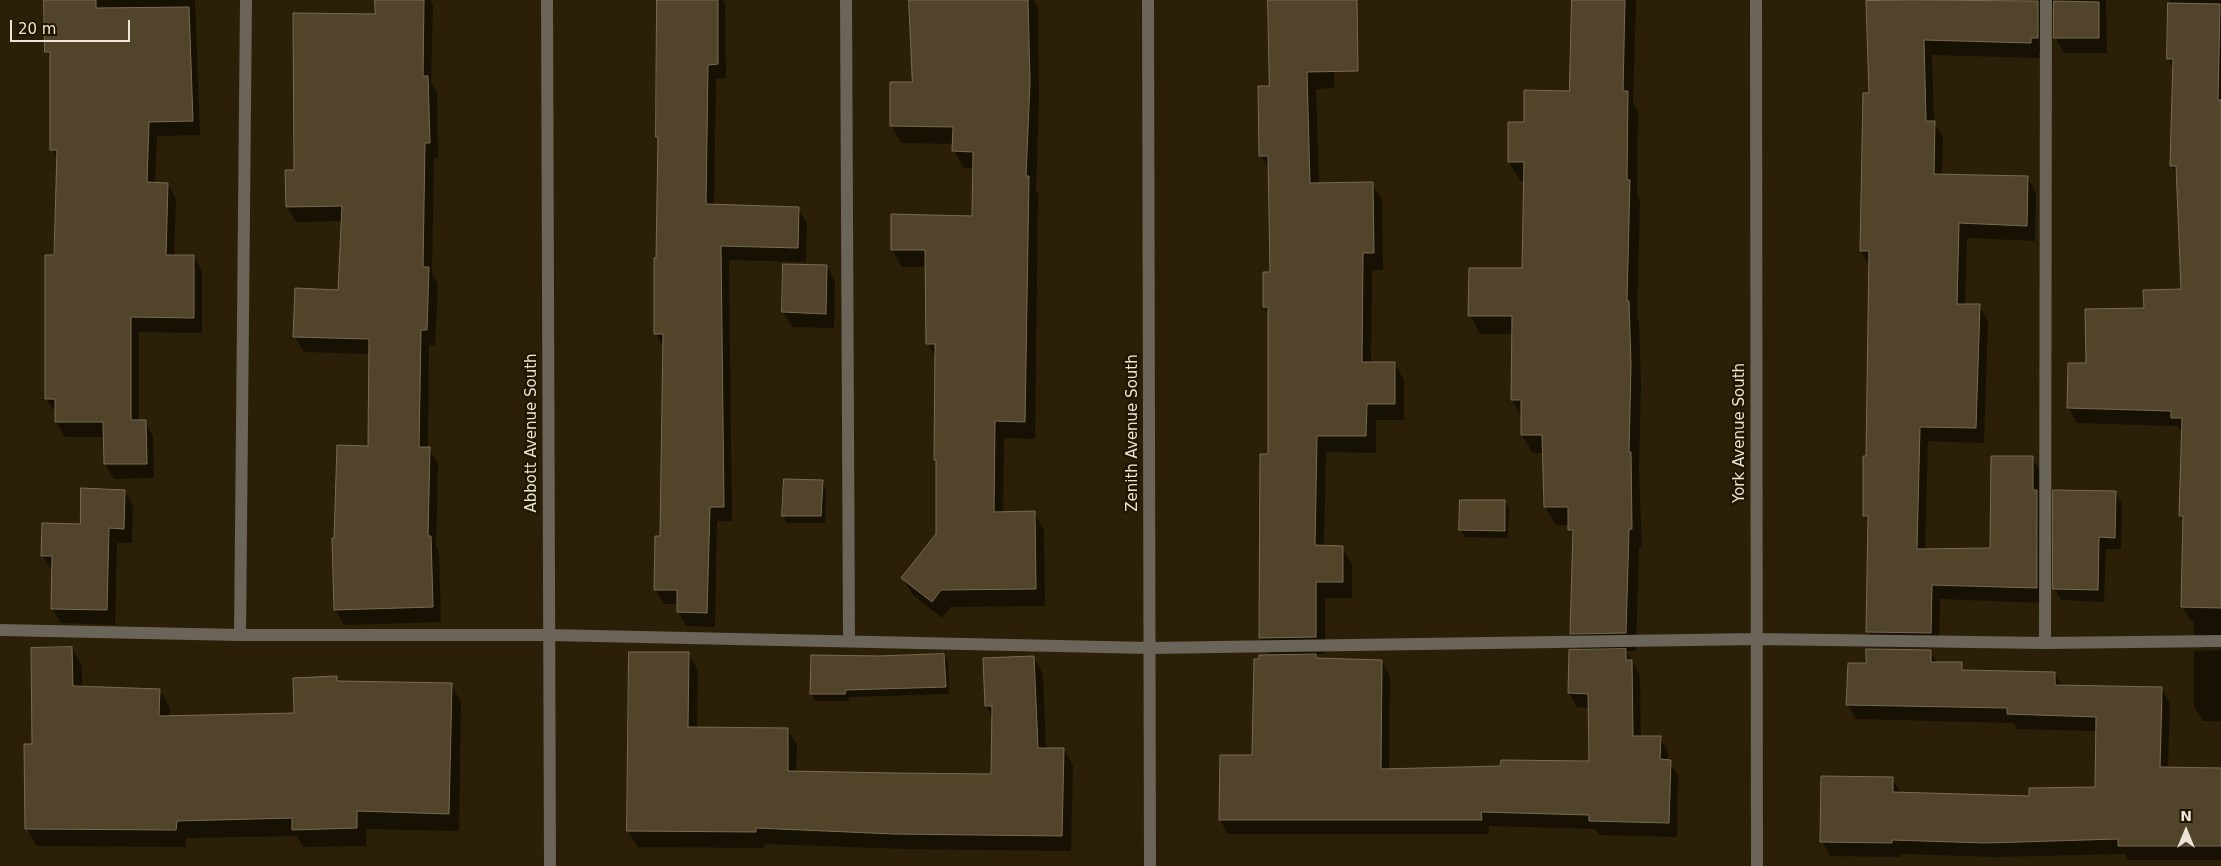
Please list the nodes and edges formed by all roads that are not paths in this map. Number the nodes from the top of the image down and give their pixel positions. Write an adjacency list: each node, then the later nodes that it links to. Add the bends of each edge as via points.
1 (246, 0): 8 (street)
2 (547, 0): 9 (street, Abbott Avenue South)
3 (846, 0): 11 (street)
4 (1148, 0): 14 (street, Zenith Avenue South)
5 (1756, 0): 10 (street, York Avenue South)
6 (2046, 0): 13 (street)
7 (0, 630): 8 (street)
8 (240, 635): 9 (street)
9 (549, 635): 11 (street); 15 (street, Abbott Avenue South)
10 (1757, 639): 13 (street); 14 (street); 17 (street, York Avenue South)
11 (849, 641): 14 (street)
12 (2221, 641): 13 (street)
13 (2045, 643)
14 (1150, 648): 16 (street, Zenith Avenue South)
15 (550, 866)
16 (1150, 866)
17 (1757, 866)

